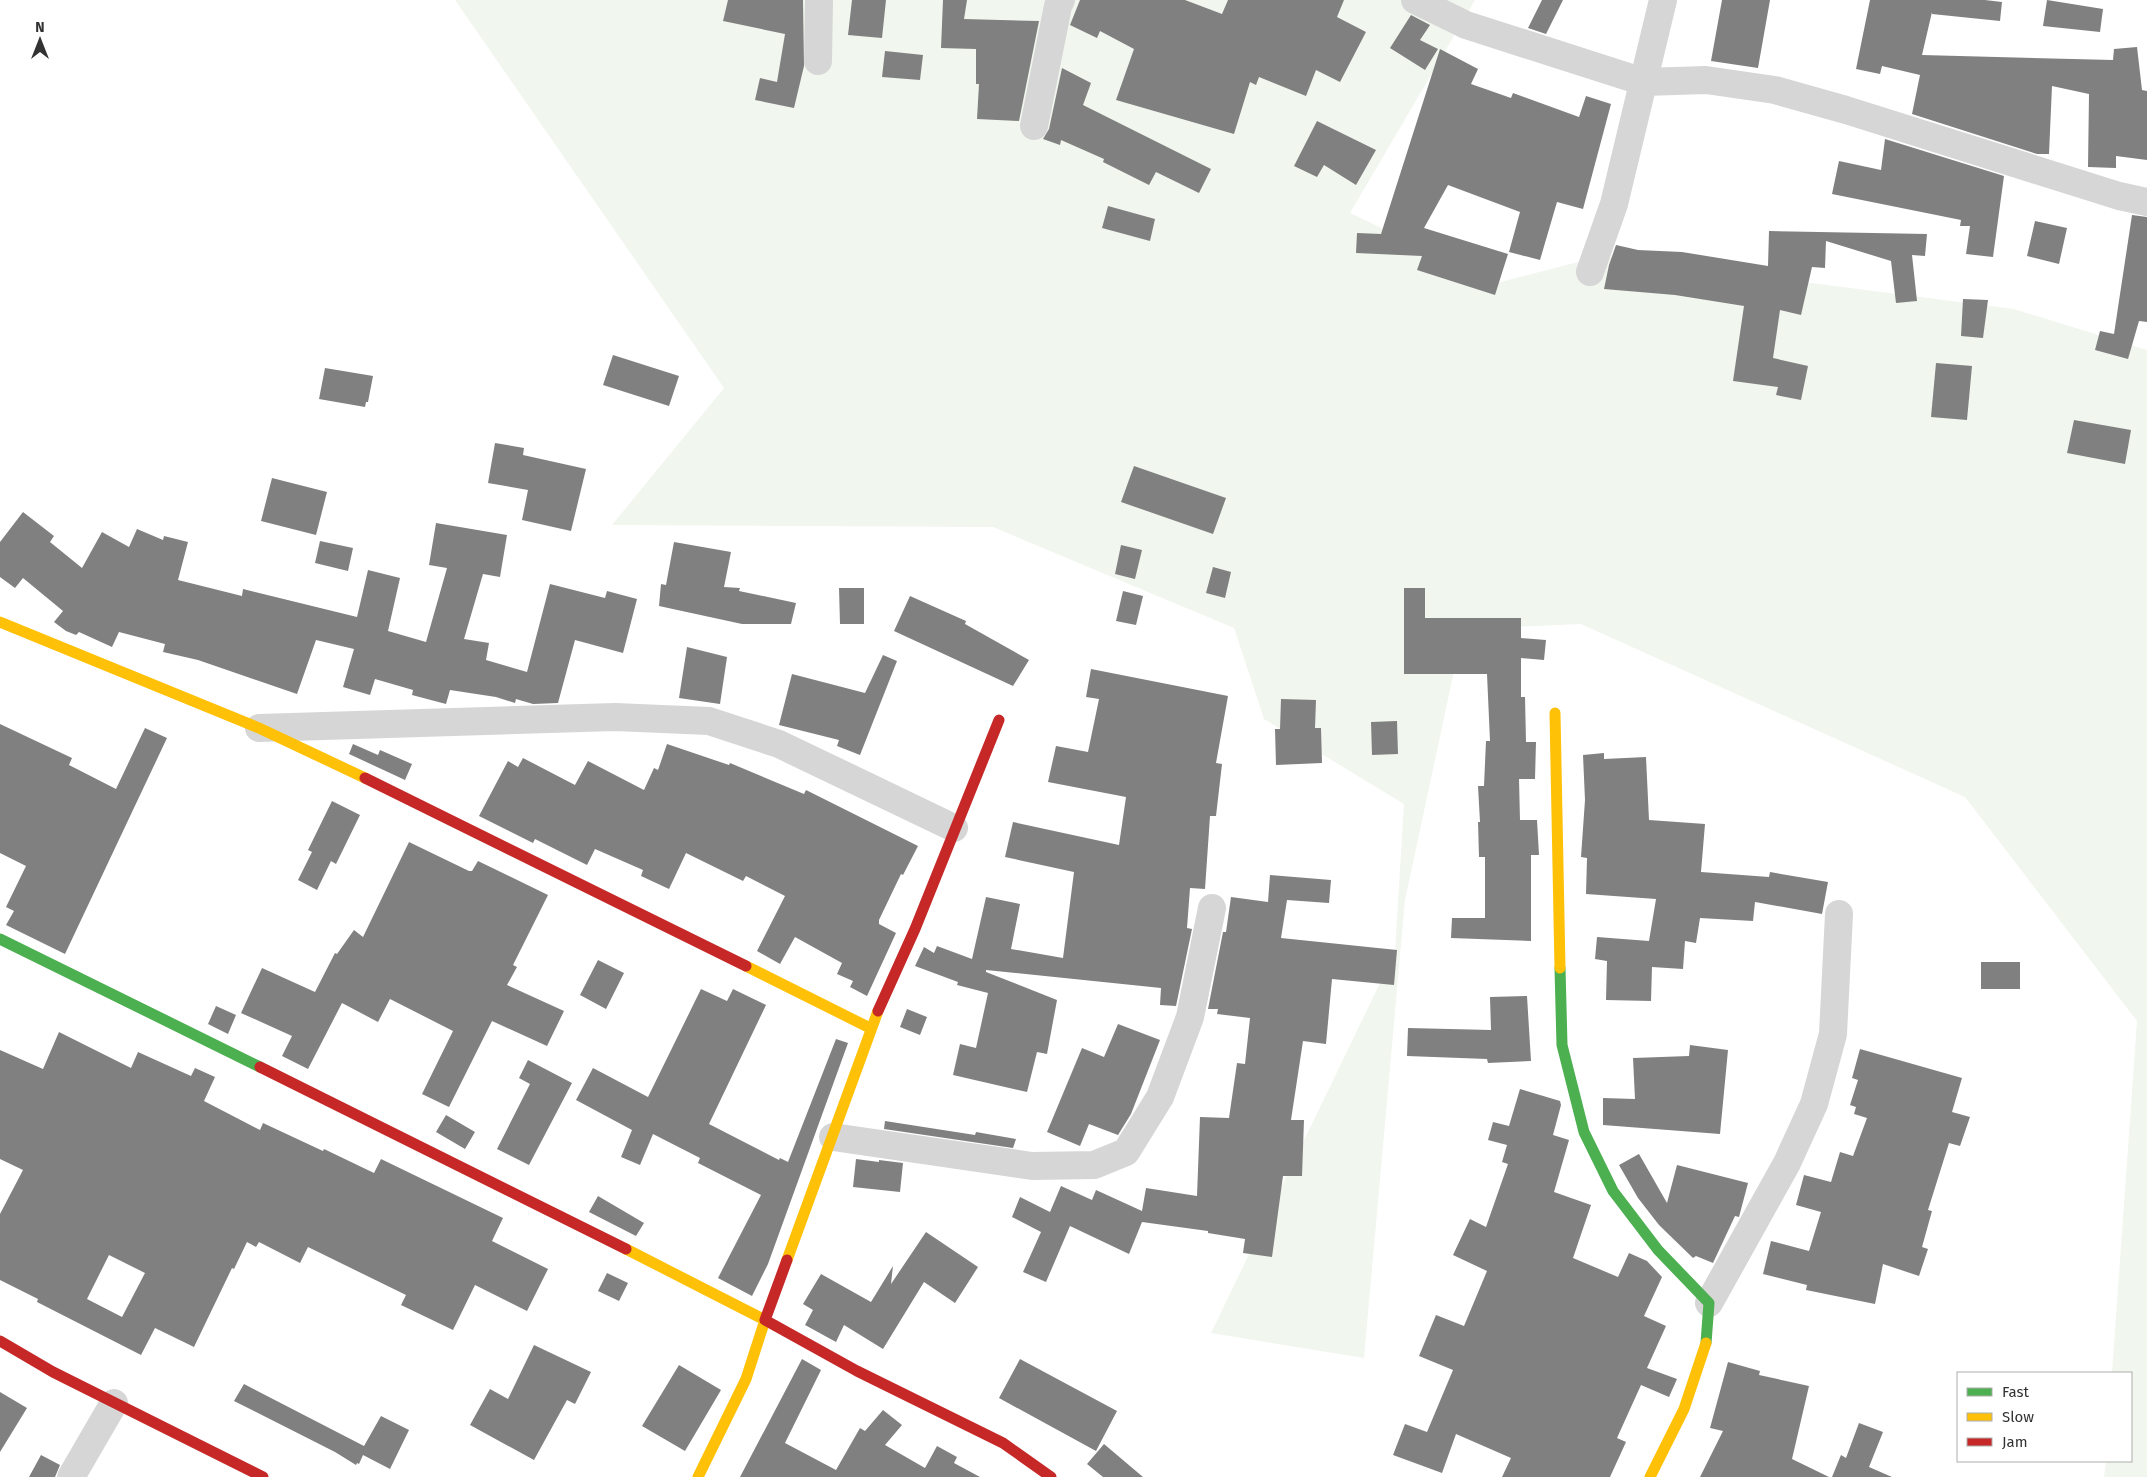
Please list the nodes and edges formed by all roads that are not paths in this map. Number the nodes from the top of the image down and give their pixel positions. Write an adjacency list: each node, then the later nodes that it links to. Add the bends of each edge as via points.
1 (819, 0): 5 (street)
2 (1061, 0): 7 (street)
3 (1415, 0): 6 (street, via 1466,25)
4 (1663, 0): 6 (street)
5 (818, 61)
6 (1644, 82): 8 (street, via 1706,80 1775,90); 9 (street, via 1614,204)
7 (1034, 126)
8 (2147, 202)
9 (1590, 272)
10 (0, 622): 13 (street)
11 (1555, 713): 20 (street, via 1562,1045 1584,1132 1613,1191 1658,1250)
12 (999, 720): 14 (street)
13 (259, 728): 14 (street, via 615,717 709,721 779,744); 18 (street)
14 (954, 828): 18 (street, via 915,928)
15 (1212, 908): 19 (street, via 1190,1017 1160,1097 1126,1152 1094,1165 1032,1166)
16 (1839, 914): 20 (street, via 1833,1034 1814,1104 1787,1163)
17 (0, 939): 21 (street)
18 (870, 1028): 19 (street)
19 (833, 1137): 21 (street)
20 (1709, 1303): 28 (street, via 1706,1348 1684,1409)
21 (765, 1320): 26 (street, via 746,1379); 27 (street, via 834,1360 1031,1460)
22 (0, 1341): 23 (street)
23 (114, 1403): 24 (street); 25 (street)
24 (71, 1477)
25 (263, 1477)
26 (698, 1477)
27 (1051, 1477)
28 (1650, 1477)

